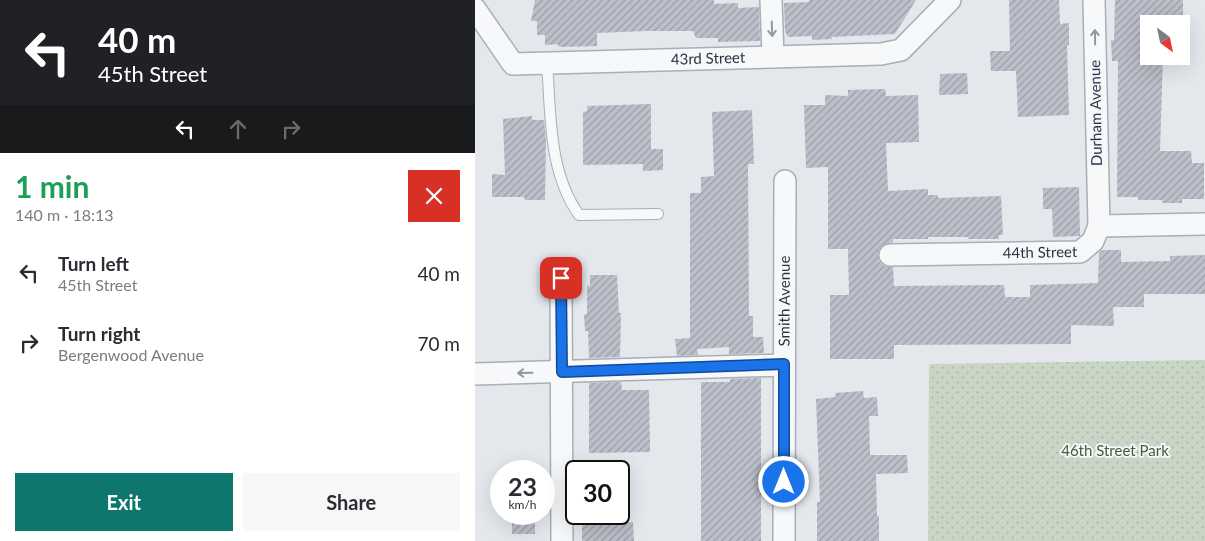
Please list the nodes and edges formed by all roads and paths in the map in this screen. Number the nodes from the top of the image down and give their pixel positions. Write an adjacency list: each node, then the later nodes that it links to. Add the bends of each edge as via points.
1 (771, 0): 5 (street, one-way to 5)
2 (950, 0): 5 (street, 43rd Street, via 901,50 881,54)
3 (1094, 0): 10 (street, Durham Avenue, one-way to 3)
4 (475, 9): 6 (street, 43rd Street, via 513,64)
5 (773, 57): 6 (street, 43rd Street)
6 (547, 63): 8 (lane, via 554,154 566,193 579,216)
7 (785, 181): 13 (street, Smith Avenue)
8 (659, 214)
9 (1205, 224): 10 (street)
10 (1099, 226): 11 (street, 44th Street, via 1093,241 1080,252)
11 (890, 255)
12 (561, 278): 14 (street)
13 (784, 364): 14 (street); 17 (street, Smith Avenue)
14 (562, 372): 15 (street, one-way to 15); 16 (street)
15 (475, 374)
16 (562, 541)
17 (784, 541)

